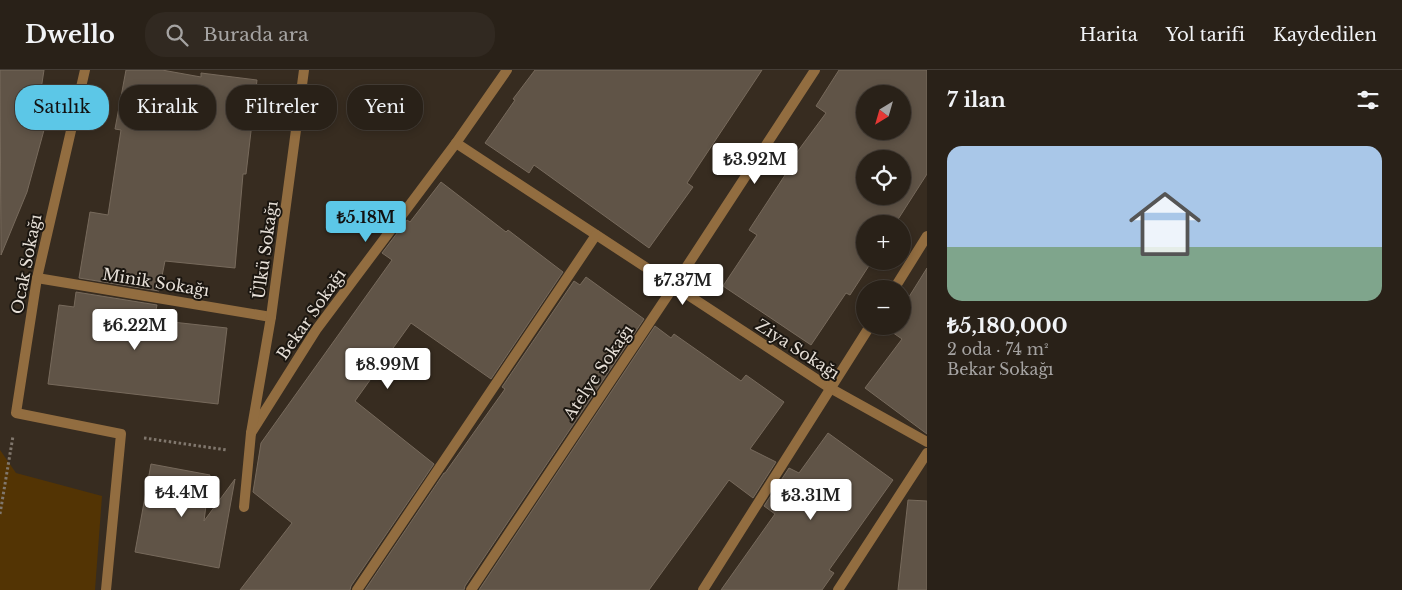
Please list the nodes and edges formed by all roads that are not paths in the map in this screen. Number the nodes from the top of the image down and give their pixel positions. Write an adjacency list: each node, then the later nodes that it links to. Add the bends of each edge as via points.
1 (84, 70): 8 (street, Ocak Sokağı)
2 (304, 70): 11 (street, Ülkü Sokağı)
3 (507, 70): 5 (street, Bekar Sokağı)
4 (815, 70): 10 (street, Atelye Sokağı)
5 (456, 143): 6 (street, Ziya Sokağı); 14 (street, Bekar Sokağı, via 316,330)
6 (596, 235): 10 (street, Ziya Sokağı); 19 (street)
7 (927, 236): 9 (street)
8 (37, 278): 11 (street, Minik Sokağı); 18 (street, Ocak Sokağı, via 16,413 121,434)
9 (900, 280)
10 (674, 286): 13 (street, Ziya Sokağı); 20 (street, Atelye Sokağı)
11 (271, 317): 14 (street, Ülkü Sokağı)
12 (864, 335): 13 (street)
13 (830, 388): 15 (street, Ziya Sokağı); 21 (street)
14 (250, 433): 17 (street, Ülkü Sokağı)
15 (927, 442)
16 (927, 453): 22 (street)
17 (244, 506)
18 (106, 590)
19 (357, 590)
20 (471, 590)
21 (703, 590)
22 (838, 590)

